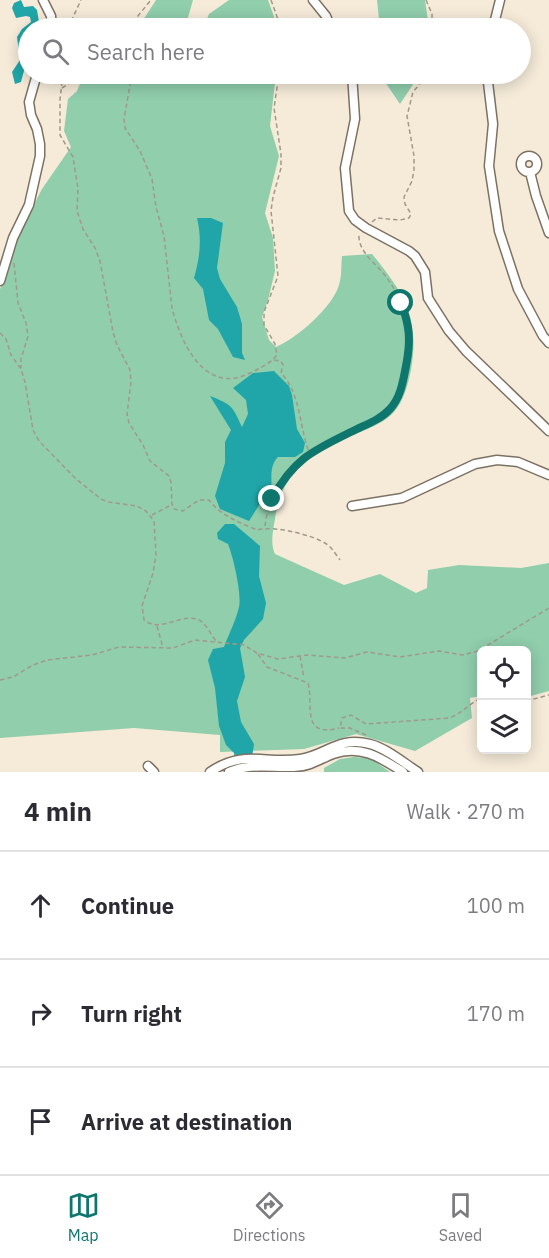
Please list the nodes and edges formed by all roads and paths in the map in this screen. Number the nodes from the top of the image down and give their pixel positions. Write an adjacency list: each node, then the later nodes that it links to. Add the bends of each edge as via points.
1 (43, 0): 8 (street)
2 (81, 0): 9 (path)
3 (151, 0): 10 (path)
4 (271, 0): 11 (path)
5 (313, 0): 12 (street)
6 (426, 0): 13 (path)
7 (500, 0): 14 (street)
8 (51, 18)
9 (73, 18)
10 (136, 18)
11 (277, 18)
12 (327, 18)
13 (432, 18)
14 (496, 18)
15 (34, 84): 27 (street, via 29,102 40,156 29,205)
16 (62, 84): 23 (path)
17 (68, 84): 23 (path)
18 (130, 84): 31 (path, via 125,128 152,178 174,319 187,347 197,364 219,378 231,380)
19 (278, 84): 31 (path, via 274,108 281,168 271,204 278,276 264,312 268,334 277,350)
20 (353, 84): 25 (street, via 355,119 345,168 349,211)
21 (420, 84): 25 (path, via 413,92 407,116 414,170 404,197 411,214 400,220 377,218)
22 (488, 84): 30 (street, via 493,124 489,166 500,231 518,290)
23 (61, 89): 36 (path, via 60,135 73,157 77,211 100,261 113,332 130,370 129,423 150,461 169,476)
24 (530, 172): 26 (street)
25 (366, 228): 33 (street, via 415,256 425,272 428,298 449,331); 34 (path, via 359,233 359,244 387,278 409,324 405,374 390,410)
26 (549, 232)
27 (11, 247): 28 (street); 32 (path, via 18,303 28,336)
28 (0, 281)
29 (0, 333): 32 (path)
30 (549, 343)
31 (273, 360): 34 (path, via 283,364 281,373 294,390)
32 (21, 369): 38 (path, via 33,430 39,441 100,499 137,506)
33 (549, 431)
34 (310, 454): 39 (path, via 282,480 267,511)
35 (549, 475): 37 (street, via 518,462 497,460 475,464 402,498)
36 (172, 504): 38 (path); 39 (path, via 174,509 183,511 199,500 209,500 216,510 231,518 257,530)
37 (352, 506)
38 (151, 515): 42 (path, via 156,555 142,614 144,621)
39 (265, 527): 40 (path, via 291,530 326,544)
40 (340, 560)
41 (549, 608): 46 (path, via 463,655 432,651 400,657 367,652 339,658)
42 (157, 625): 43 (path, via 198,619); 44 (path)
43 (217, 642): 44 (path, via 195,640); 45 (path, via 244,645)
44 (163, 649): 47 (path, via 119,647 92,655 47,660)
45 (257, 653): 46 (path, via 278,659); 48 (path, via 267,667)
46 (300, 655): 48 (path)
47 (0, 680)
48 (303, 680): 52 (path, via 308,683 310,715 315,725 324,731)
49 (549, 695): 50 (path)
50 (531, 699)
51 (477, 700): 52 (path, via 448,718 366,724 346,716)
52 (340, 728): 53 (path, via 350,728)
53 (374, 739)
54 (255, 762): 55 (street, via 237,759); 57 (street, via 294,767 354,750 379,756); 58 (street, via 300,759 353,741 373,744)
55 (229, 769): 56 (street)
56 (210, 772)
57 (403, 772)
58 (418, 772)

